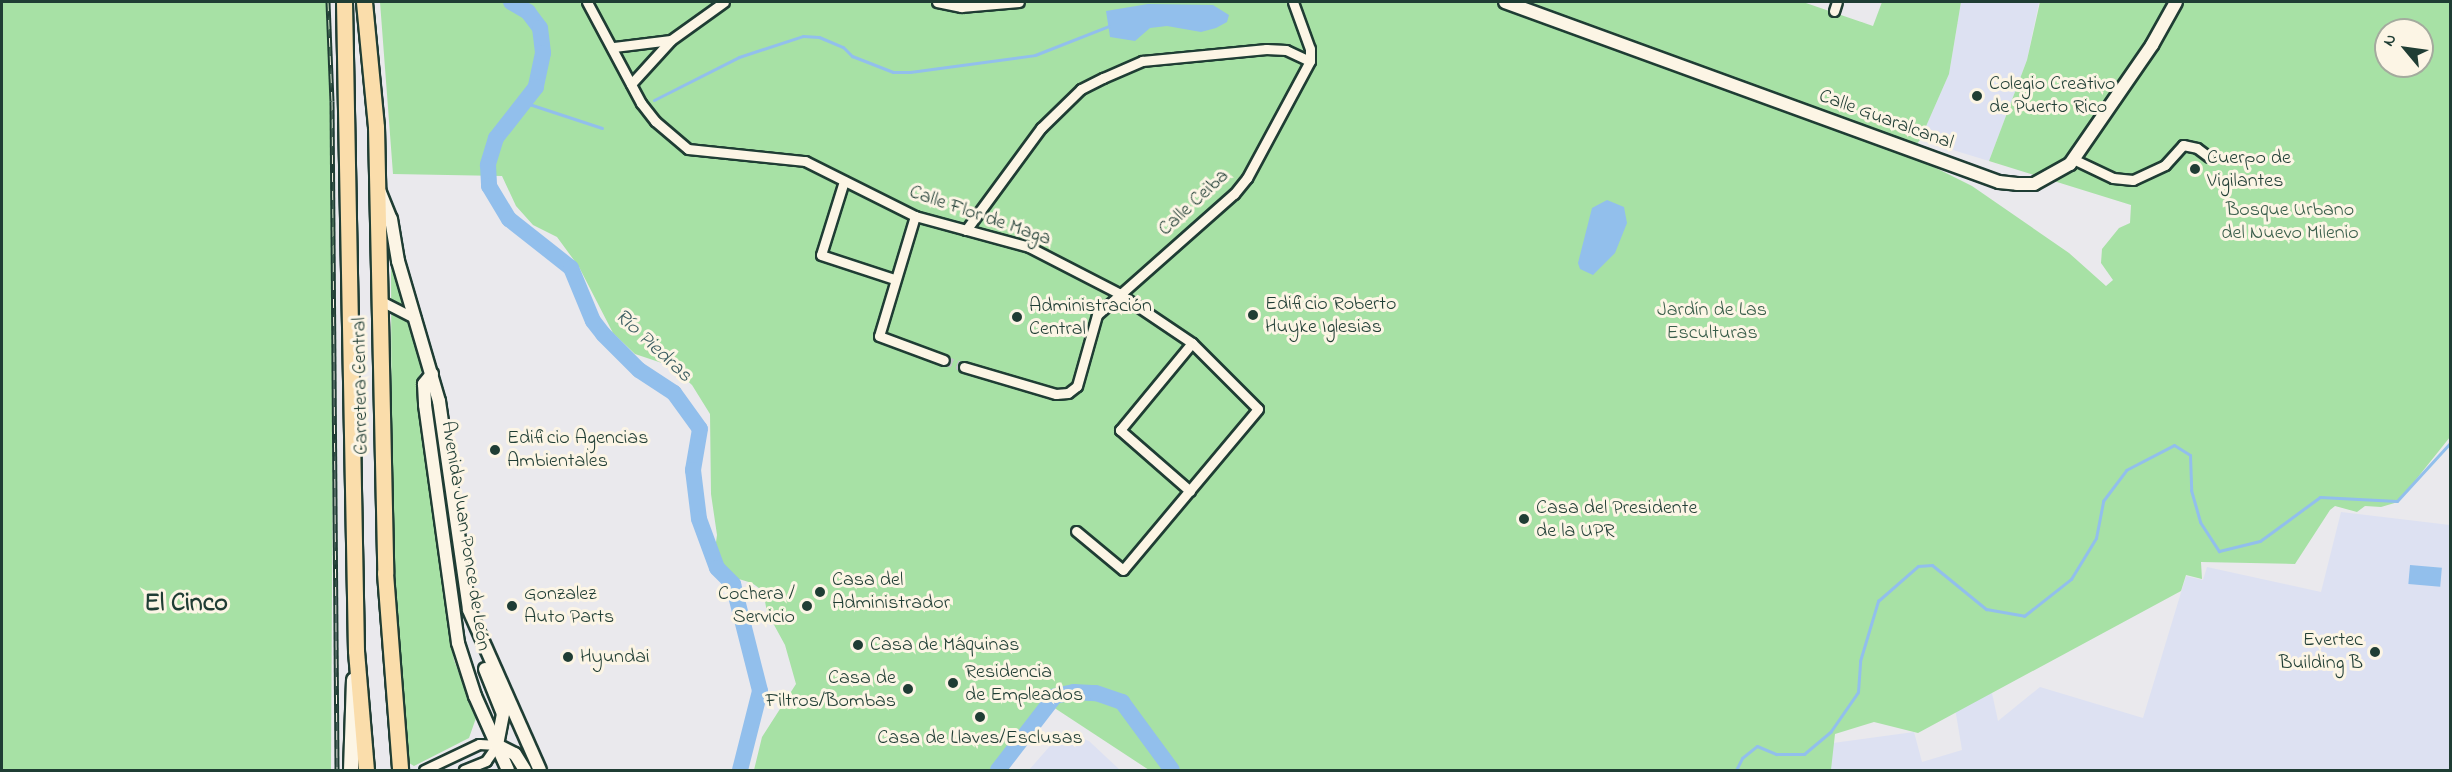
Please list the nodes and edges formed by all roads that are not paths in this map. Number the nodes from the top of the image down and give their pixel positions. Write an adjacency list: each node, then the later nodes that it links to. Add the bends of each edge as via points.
1 (344, 2): 31 (highway, Carretera Central)
2 (364, 2): 17 (highway, Carretera Central)
3 (587, 2): 11 (street)
4 (724, 2): 10 (street)
5 (937, 2): 6 (street, via 961,7)
6 (1019, 2)
7 (1293, 2): 12 (street, via 1310,49)
8 (1505, 2): 15 (street, Calle Guaralcanal, via 1999,182 2034,184)
9 (2176, 2): 15 (street, Calle Guaralcanal, via 2152,45)
10 (671, 40): 11 (street); 13 (street)
11 (614, 47): 13 (street)
12 (1310, 61): 19 (street, via 1286,50 1266,50 1142,61 1103,78 1081,89 1041,128); 21 (street, Calle Ceiba, via 1247,178 1234,194)
13 (631, 84): 16 (street, Calle Flor de Maga, via 655,121 688,149 805,161)
14 (2209, 157): 15 (street, via 2197,148 2183,145 2165,165 2133,180 2113,178)
15 (2073, 159)
16 (844, 181): 18 (street, Calle Flor de Maga); 20 (street, via 821,255)
17 (378, 186): 22 (highway, Carretera Central); 23 (street, Avenida Juan Ponce de León, via 391,219 398,261)
18 (915, 216): 19 (street, Calle Flor de Maga); 20 (street)
19 (966, 230): 21 (street, Calle Flor de Maga, via 1029,246)
20 (894, 279): 25 (street, via 879,336)
21 (1119, 293): 24 (street, Calle Flor de Maga); 26 (street, Calle Ceiba, via 1093,321 1083,372 1072,391 1056,394)
22 (381, 302): 23 (street); 35 (highway, Carretera Central, via 385,573)
23 (416, 319): 27 (street, Avenida Juan Ponce de León)
24 (1192, 343): 28 (street, Calle Flor de Maga, via 1258,409); 28 (street, via 1120,430)
25 (944, 360)
26 (964, 367)
27 (432, 374): 30 (street, Avenida Juan Ponce de León, via 439,401 462,585); 32 (street, Avenida Juan Ponce de León, via 424,384 424,405 458,643 475,696)
28 (1190, 491): 29 (street, via 1123,570)
29 (1076, 531)
30 (477, 635): 32 (street, via 502,714); 40 (street, Avenida Juan Ponce de León)
31 (356, 651): 33 (main road); 34 (highway, Carretera Central)
32 (497, 745): 36 (street, via 479,744); 37 (street, via 486,761); 38 (street, Avenida Juan Ponce de León); 39 (street, via 515,754)
33 (351, 771)
34 (366, 771)
35 (400, 771)
36 (424, 771)
37 (464, 771)
38 (508, 771)
39 (525, 771)
40 (540, 771)

